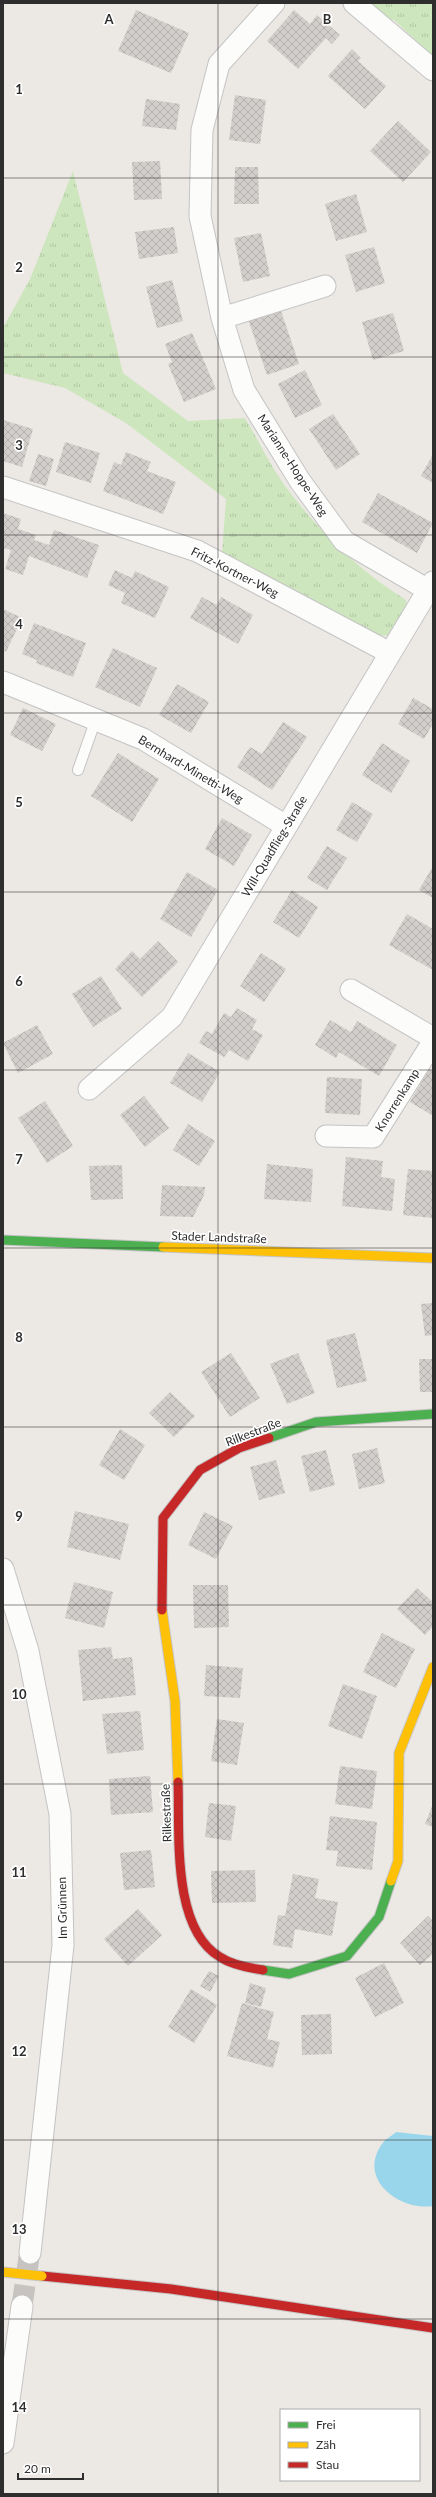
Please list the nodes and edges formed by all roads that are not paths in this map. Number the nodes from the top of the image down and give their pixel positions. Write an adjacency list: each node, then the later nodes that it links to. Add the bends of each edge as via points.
1 (274, 3): 5 (street, Marianne-Hoppe-Weg, via 219,64 202,130 200,216)
2 (354, 3): 3 (street)
3 (433, 70)
4 (326, 286): 5 (street)
5 (222, 318): 7 (street, Marianne-Hoppe-Weg, via 244,390 300,481 344,541)
6 (3, 487): 8 (street, Fritz-Kortner-Weg, via 197,551)
7 (431, 586): 8 (street, Will-Quadflieg-Straße)
8 (390, 653): 12 (street, Will-Quadflieg-Straße)
9 (3, 682): 10 (street, Bernhard-Minetti-Weg)
10 (96, 719): 11 (lane); 12 (street, Bernhard-Minetti-Weg, via 143,739)
11 (78, 770)
12 (286, 826): 16 (street, Will-Quadflieg-Straße, via 172,1017)
13 (351, 990): 14 (street)
14 (433, 1038)
15 (433, 1042): 17 (street, Knorrenkamp, via 373,1138)
16 (89, 1089)
17 (326, 1136)
18 (3, 1240): 19 (street, Stader Landstraße)
19 (433, 1258)
20 (433, 1414): 22 (street, Rilkestraße, via 316,1422 239,1448 200,1470 163,1518 162,1616 174,1701 182,1890 188,1917 198,1935 219,1957 246,1967 289,1974 347,1956 379,1917 398,1861 399,1753)
21 (3, 1569): 23 (street, Im Grünnen, via 28,1651 60,1814 63,1945)
22 (433, 1667)
23 (30, 2253)
24 (3, 2272): 26 (street, bridge, via 171,2288)
25 (22, 2306): 27 (street)
26 (433, 2328)
27 (3, 2444)

